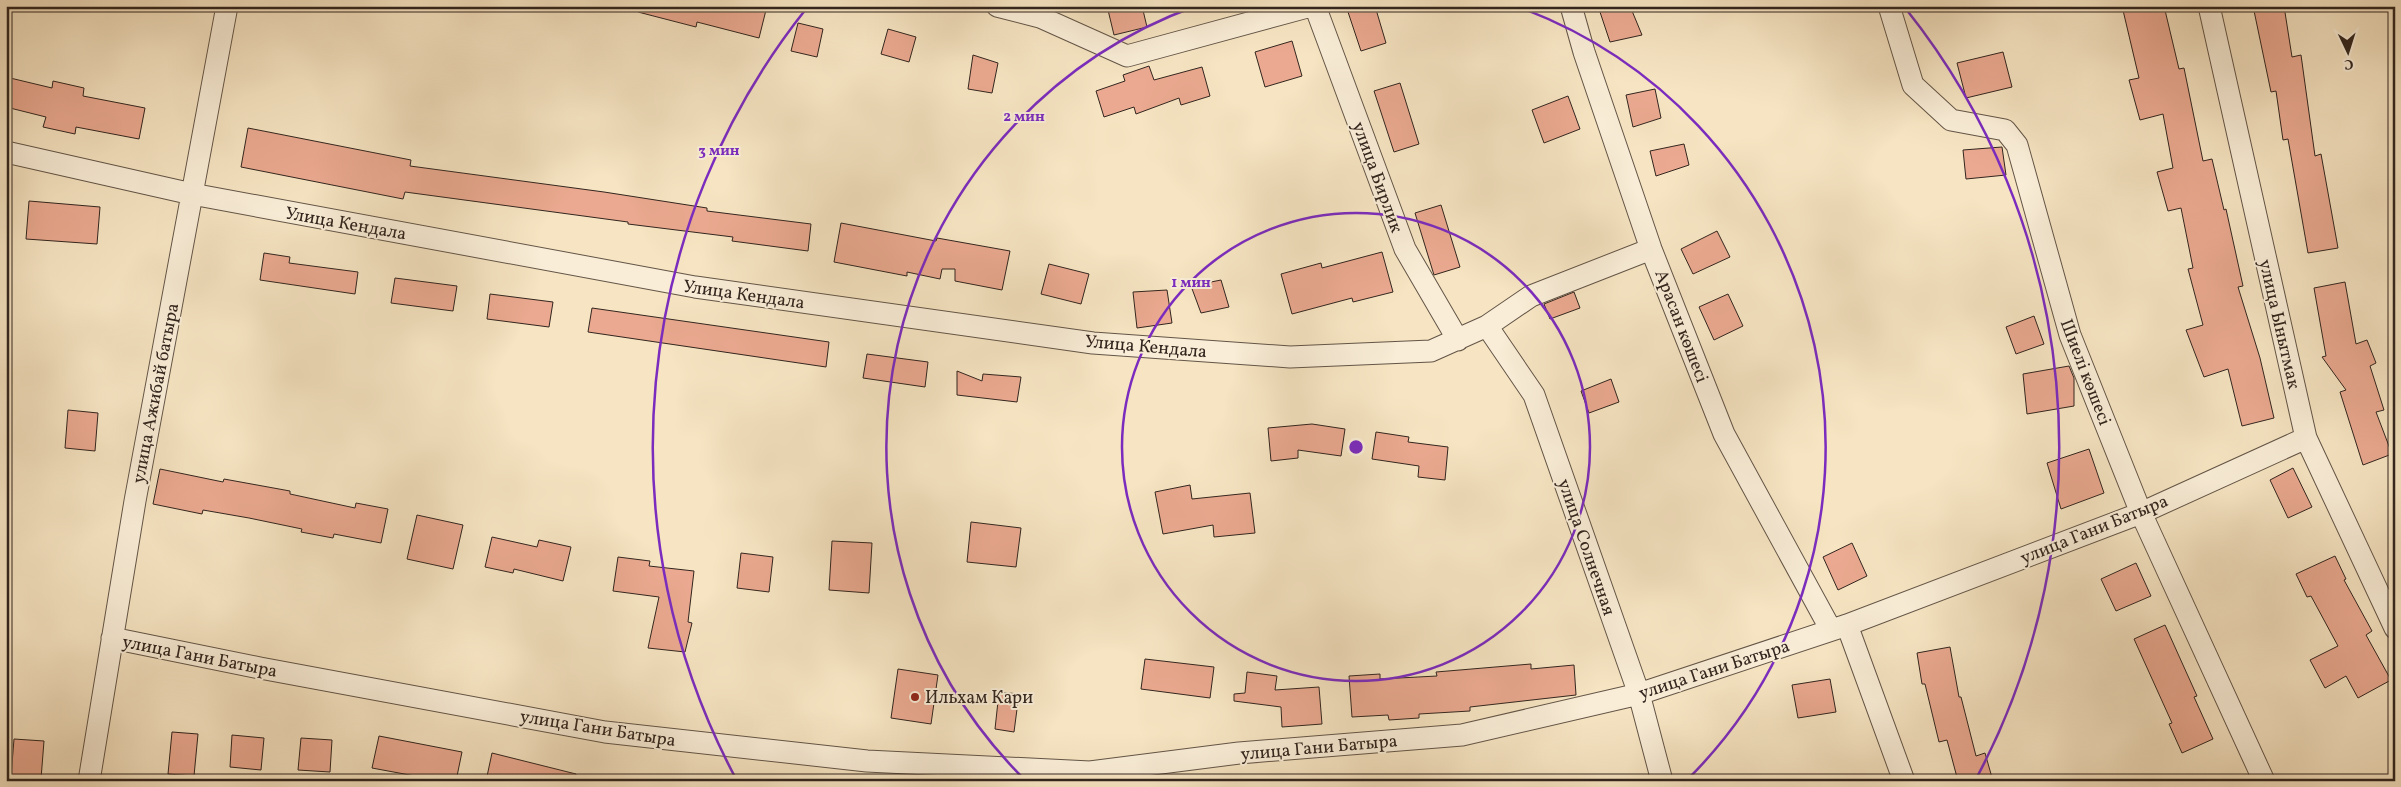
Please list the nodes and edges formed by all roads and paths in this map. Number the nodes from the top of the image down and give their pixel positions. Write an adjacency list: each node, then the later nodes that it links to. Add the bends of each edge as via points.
1 (226, 6): 9 (street, улица Ажибай батыра)
2 (997, 6): 3 (street, via 1040,17 1127,56)
3 (1311, 6)
4 (1315, 6): 12 (street, улица Бирлик, via 1405,249)
5 (1572, 6): 10 (street, Арасан көшесі, via 1584,52)
6 (1889, 6): 14 (street, Шиелі көшесі, via 1913,85 1951,120 2005,130 2016,145 2070,335)
7 (2209, 6): 13 (street, улица Ынытмак)
8 (6, 152): 9 (street, Улица Кендала)
9 (192, 194): 12 (street, Улица Кендала, via 695,287 1093,343 1290,357 1430,351); 17 (street, улица Ажибай батыра)
10 (1651, 249): 11 (street, Улица Кендала, via 1531,296); 15 (street, Арасан көшесі, via 1724,434)
11 (1487, 326): 12 (street, Улица Кендала); 18 (street, улица Солнечная, via 1534,395)
12 (1458, 340)
13 (2306, 438): 14 (street, улица Гани Батыра); 16 (street, улица Ынытмак)
14 (2141, 513): 15 (street, улица Гани Батыра); 23 (street, Шиелі көшесі)
15 (1839, 627): 18 (street, улица Гани Батыра); 22 (street, Арасан көшесі)
16 (2395, 628)
17 (112, 638): 19 (street, улица Гани Батыра, via 605,732 867,761); 20 (street, улица Ажибай батыра)
18 (1639, 694): 19 (street, улица Гани Батыра, via 1462,735 1238,753); 21 (street, улица Солнечная)
19 (1098, 776)
20 (89, 781)
21 (1662, 781)
22 (1904, 781)
23 (2264, 781)

